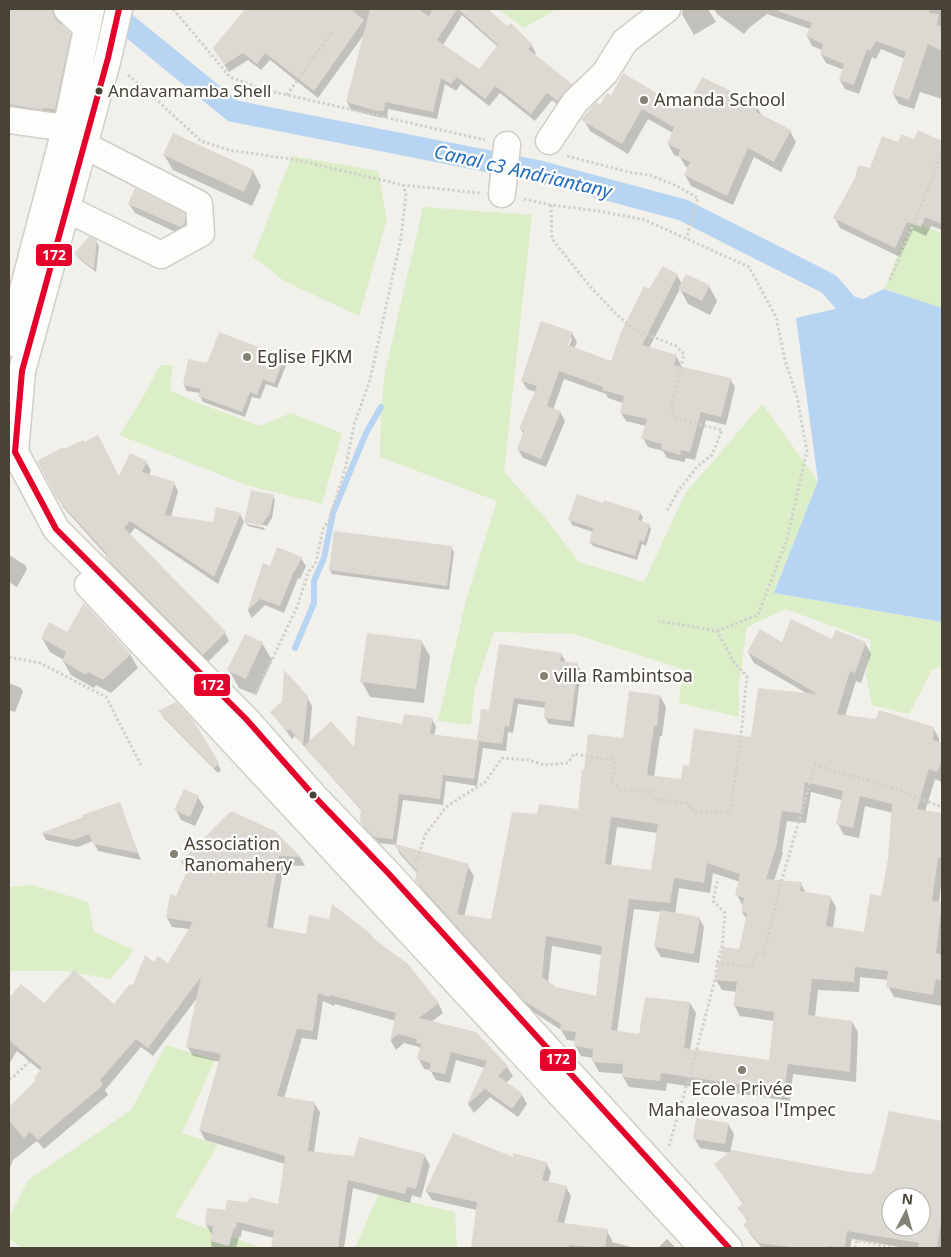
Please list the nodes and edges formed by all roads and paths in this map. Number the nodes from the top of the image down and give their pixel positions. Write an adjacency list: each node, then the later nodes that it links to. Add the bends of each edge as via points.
1 (119, 9): 6 (street)
2 (173, 9): 7 (path, via 230,77)
3 (667, 9): 11 (street, via 626,41 605,73 575,102)
4 (84, 16): 9 (street)
5 (333, 30): 7 (path)
6 (109, 54): 9 (street); 13 (path, via 201,141 229,150 296,160)
7 (287, 95): 10 (path)
8 (9, 120): 9 (street)
9 (75, 136): 16 (street); 16 (street, via 199,204 201,233 161,255); 19 (street)
10 (507, 145): 14 (street)
11 (556, 148): 17 (path, via 633,174 650,175 698,198)
12 (942, 150): 18 (path)
13 (402, 185): 14 (path); 25 (path, via 406,194 401,238 370,380 354,425 345,470 323,530 316,562)
14 (502, 194): 15 (path)
15 (551, 205): 17 (path, via 645,220); 21 (path, via 552,239 588,284 634,329 676,346 684,354 672,405 673,418 722,430 712,456 697,467)
16 (67, 210): 25 (street, via 22,371 15,452 56,529)
17 (686, 239): 23 (path, via 749,267 776,317 807,451 787,539 758,615)
18 (890, 280)
19 (9, 343)
20 (9, 465): 34 (street, via 44,538)
21 (667, 511)
22 (659, 622): 23 (path)
23 (716, 631): 29 (path, via 735,664 747,676 730,812 695,814 689,804 656,799 651,792 622,790 612,782 612,760 574,754 568,763 544,765 502,758 485,782 446,807 425,835 417,860)
24 (9, 658): 26 (path, via 40,664 106,697)
25 (246, 719): 29 (street)
26 (141, 764)
27 (942, 807): 30 (path, via 893,788 815,765 764,952 757,953 752,967)
28 (718, 878): 30 (path, via 713,901 725,913)
29 (398, 884): 33 (street)
30 (717, 963): 33 (path, via 695,1056)
31 (29, 1062): 32 (path)
32 (9, 1078)
33 (660, 1172): 35 (street)
34 (703, 1248)
35 (729, 1248)
36 (855, 1248): 37 (path, via 857,1240)
37 (892, 1248)

